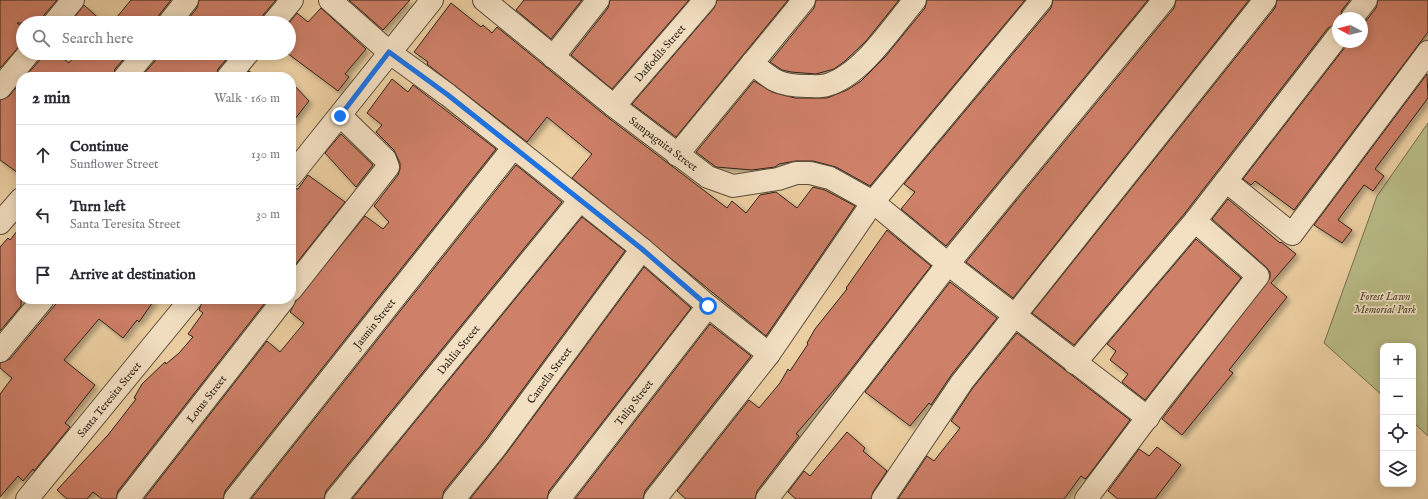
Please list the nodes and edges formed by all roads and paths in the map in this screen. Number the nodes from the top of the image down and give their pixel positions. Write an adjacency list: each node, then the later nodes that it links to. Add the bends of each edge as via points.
1 (73, 0): 16 (street)
2 (187, 0): 17 (street)
3 (292, 0): 18 (street)
4 (330, 0): 20 (street)
5 (432, 0): 20 (street)
6 (484, 0): 22 (street, Sampaguita Street)
7 (598, 0): 22 (street)
8 (704, 0): 30 (street, Daffodils Street)
9 (804, 0): 26 (street)
10 (915, 0): 26 (street, via 864,62 827,85 786,86 766,76)
11 (1041, 0): 37 (street)
12 (1164, 0): 42 (street)
13 (1265, 0): 48 (street)
14 (1366, 0): 15 (street)
15 (1357, 12)
16 (60, 16)
17 (174, 16)
18 (279, 16)
19 (1332, 44): 35 (street)
20 (389, 52): 31 (street); 32 (street, via 448,95)
21 (1428, 52): 35 (street, via 1292,234)
22 (553, 58): 30 (street, Sampaguita Street)
23 (23, 60): 29 (street)
24 (139, 60): 27 (street)
25 (242, 60): 28 (street)
26 (752, 63): 33 (street)
27 (129, 72)
28 (232, 72)
29 (0, 88)
30 (614, 106): 33 (street, Sampaguita Street)
31 (340, 116): 34 (street); 43 (street, via 385,159 388,167)
32 (513, 148): 36 (street); 55 (street, Jasmin Street)
33 (677, 155): 37 (street, Sampaguita Street, via 708,177 733,186 778,179 796,173 810,173 830,178)
34 (296, 170)
35 (1226, 181): 39 (street)
36 (580, 200): 41 (street); 56 (street, Dahlia Street)
37 (873, 202): 42 (street, Sampaguita Street); 50 (street)
38 (16, 204): 40 (street)
39 (1195, 221): 51 (street); 52 (street, via 1258,276)
40 (0, 223)
41 (642, 249): 47 (street); 57 (street, Camella Street, via 496,447)
42 (948, 264): 48 (street, Sampaguita Street); 60 (street)
43 (296, 284)
44 (39, 304): 49 (street)
45 (187, 304): 53 (street, Santa Teresita Street)
46 (280, 304): 54 (street, Lotus Street)
47 (708, 306): 50 (street); 58 (street, Tulip Street)
48 (1013, 315): 51 (street, Sampaguita Street); 61 (street, via 962,382)
49 (0, 351)
50 (769, 354): 59 (street)
51 (1075, 363): 52 (street, Sampaguita Street)
52 (1148, 418): 62 (street)
53 (27, 499)
54 (128, 499)
55 (235, 499)
56 (336, 499)
57 (454, 499)
58 (559, 499)
59 (655, 499)
60 (767, 499)
61 (883, 499)
62 (1086, 499)

